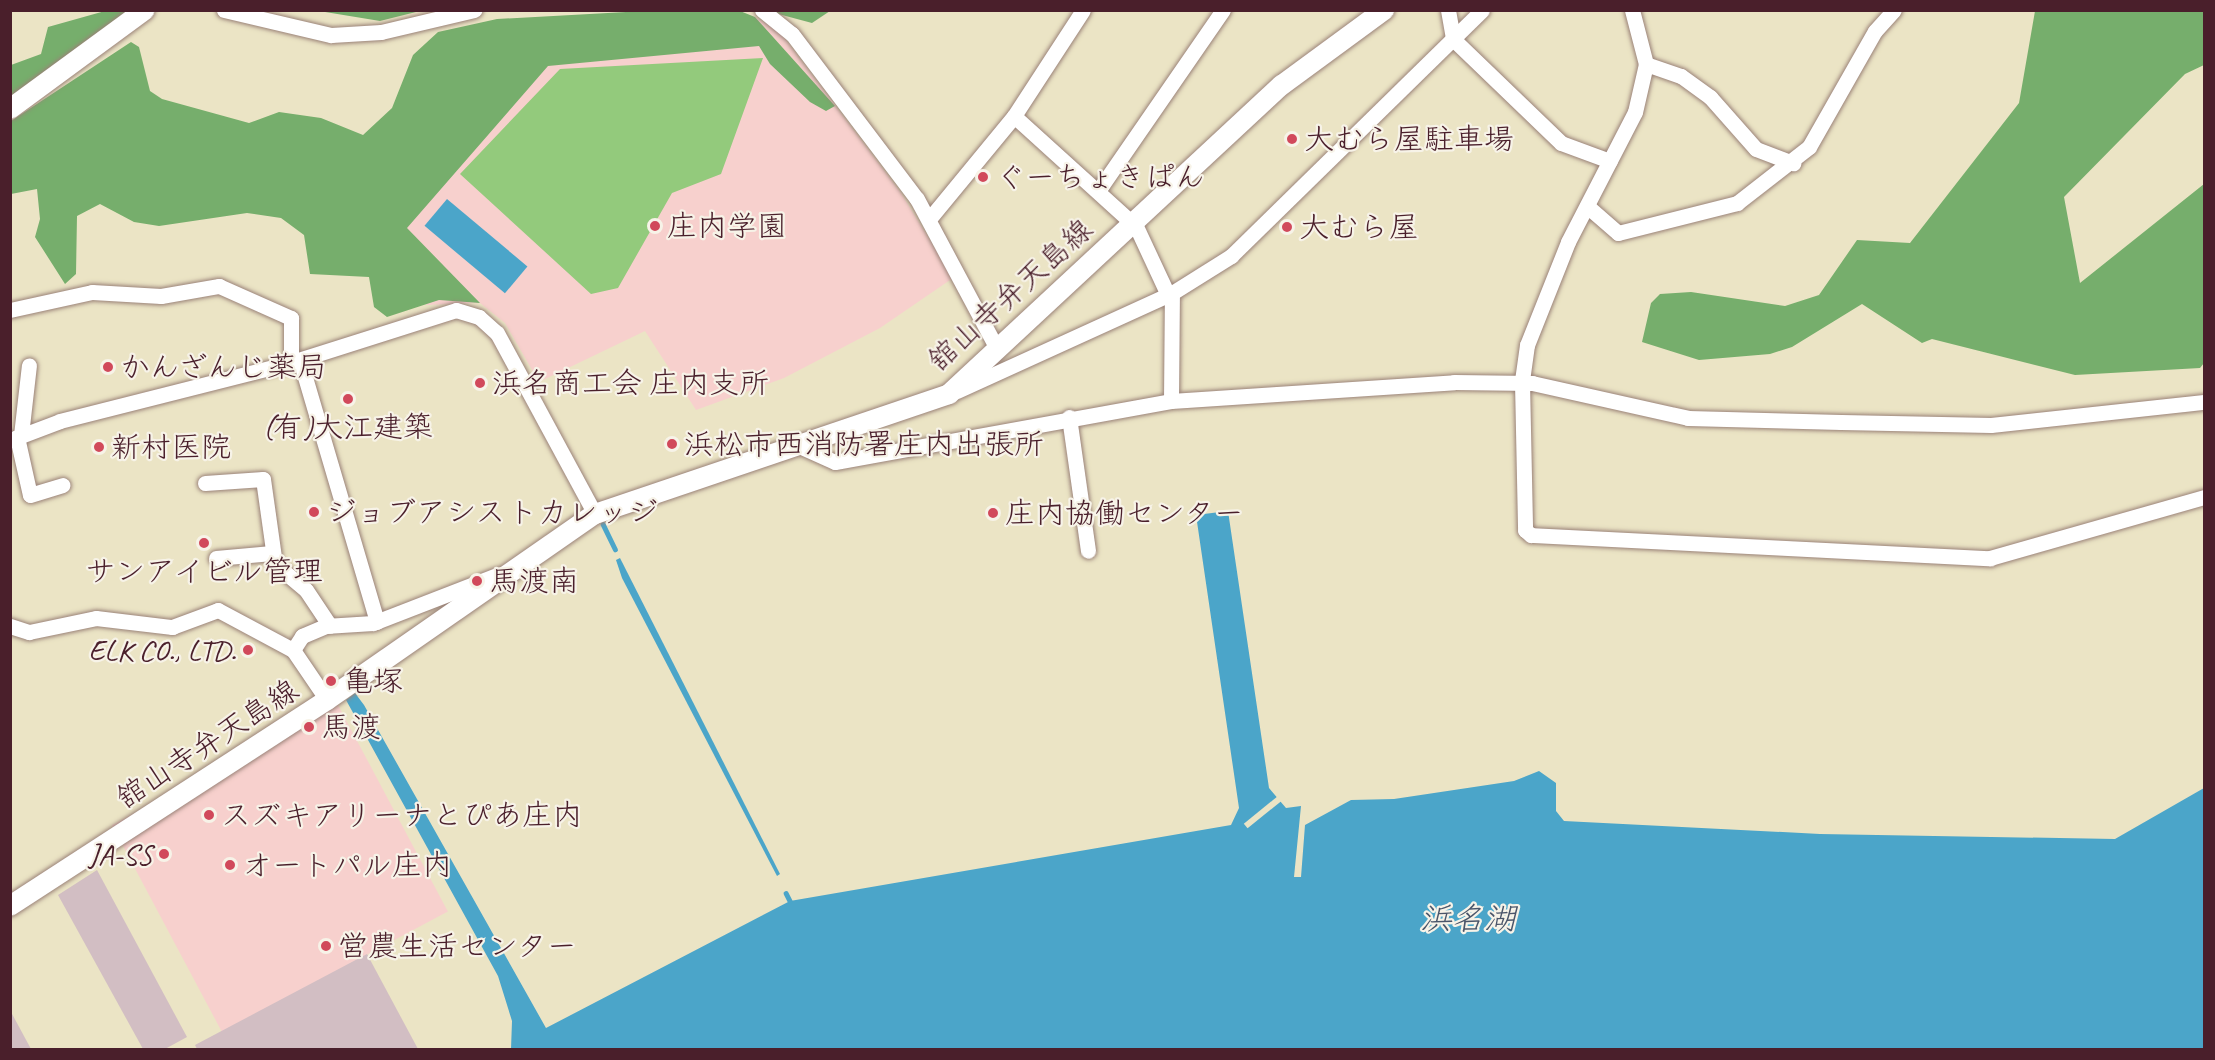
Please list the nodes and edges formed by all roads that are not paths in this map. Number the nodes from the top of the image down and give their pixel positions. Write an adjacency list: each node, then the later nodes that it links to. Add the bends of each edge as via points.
1 (146, 10): 14 (main road)
2 (224, 10): 3 (street, via 340,35 381,32)
3 (474, 10)
4 (762, 10): 20 (street, via 792,34)
5 (1083, 10): 15 (street)
6 (1223, 10): 18 (street)
7 (1384, 10): 21 (main road, 舘山寺弁天島線, via 1307,63)
8 (1448, 10): 12 (street)
9 (1482, 10): 12 (street)
10 (1632, 10): 13 (street)
11 (1893, 11): 17 (street, via 1875,31 1809,147)
12 (1453, 39): 16 (street, via 1561,142); 22 (street, via 1231,256)
13 (1646, 64): 16 (street, via 1635,112); 17 (street, via 1681,76 1710,97 1756,149)
14 (10, 109)
15 (1014, 116): 18 (street); 20 (street)
16 (1610, 161): 19 (street)
17 (1793, 163): 19 (street, via 1737,204 1666,224 1618,233)
18 (1098, 191): 21 (street)
19 (1587, 206): 27 (street, via 1527,345)
20 (930, 218): 24 (street)
21 (1133, 223): 22 (street); 24 (main road, 舘山寺弁天島線)
22 (1170, 294): 28 (street, via 1046,355); 29 (street)
23 (10, 310): 25 (street, via 92,292 161,297 219,286 291,318)
24 (997, 349): 28 (main road, 舘山寺弁天島線)
25 (295, 361): 32 (street); 37 (street, via 444,311 479,317 497,333); 42 (street)
26 (29, 365): 32 (street)
27 (1522, 381): 29 (street, via 1343,386); 30 (street, via 1700,418 1991,425); 36 (street, via 1525,530 1531,535 1990,558)
28 (949, 394): 33 (main road, 舘山寺弁天島線)
29 (1171, 401): 31 (street)
30 (2205, 402)
31 (1069, 417): 33 (street, via 835,462); 38 (street)
32 (16, 437): 35 (street, via 32,496)
33 (798, 446): 37 (main road, 舘山寺弁天島線)
34 (206, 483): 39 (street, via 263,479)
35 (63, 485)
36 (2205, 497)
37 (596, 514): 41 (main road, 舘山寺弁天島線, via 512,572)
38 (1088, 551)
39 (272, 553): 40 (street); 44 (street, via 279,569 306,590)
40 (216, 558)
41 (449, 605): 42 (street); 46 (main road, 舘山寺弁天島線)
42 (377, 622): 44 (street)
43 (10, 626): 45 (street, via 29,632 96,618 172,627 218,610)
44 (330, 626): 45 (street, via 302,636)
45 (293, 650): 46 (street)
46 (327, 700): 47 (main road, 舘山寺弁天島線)
47 (12, 900)

